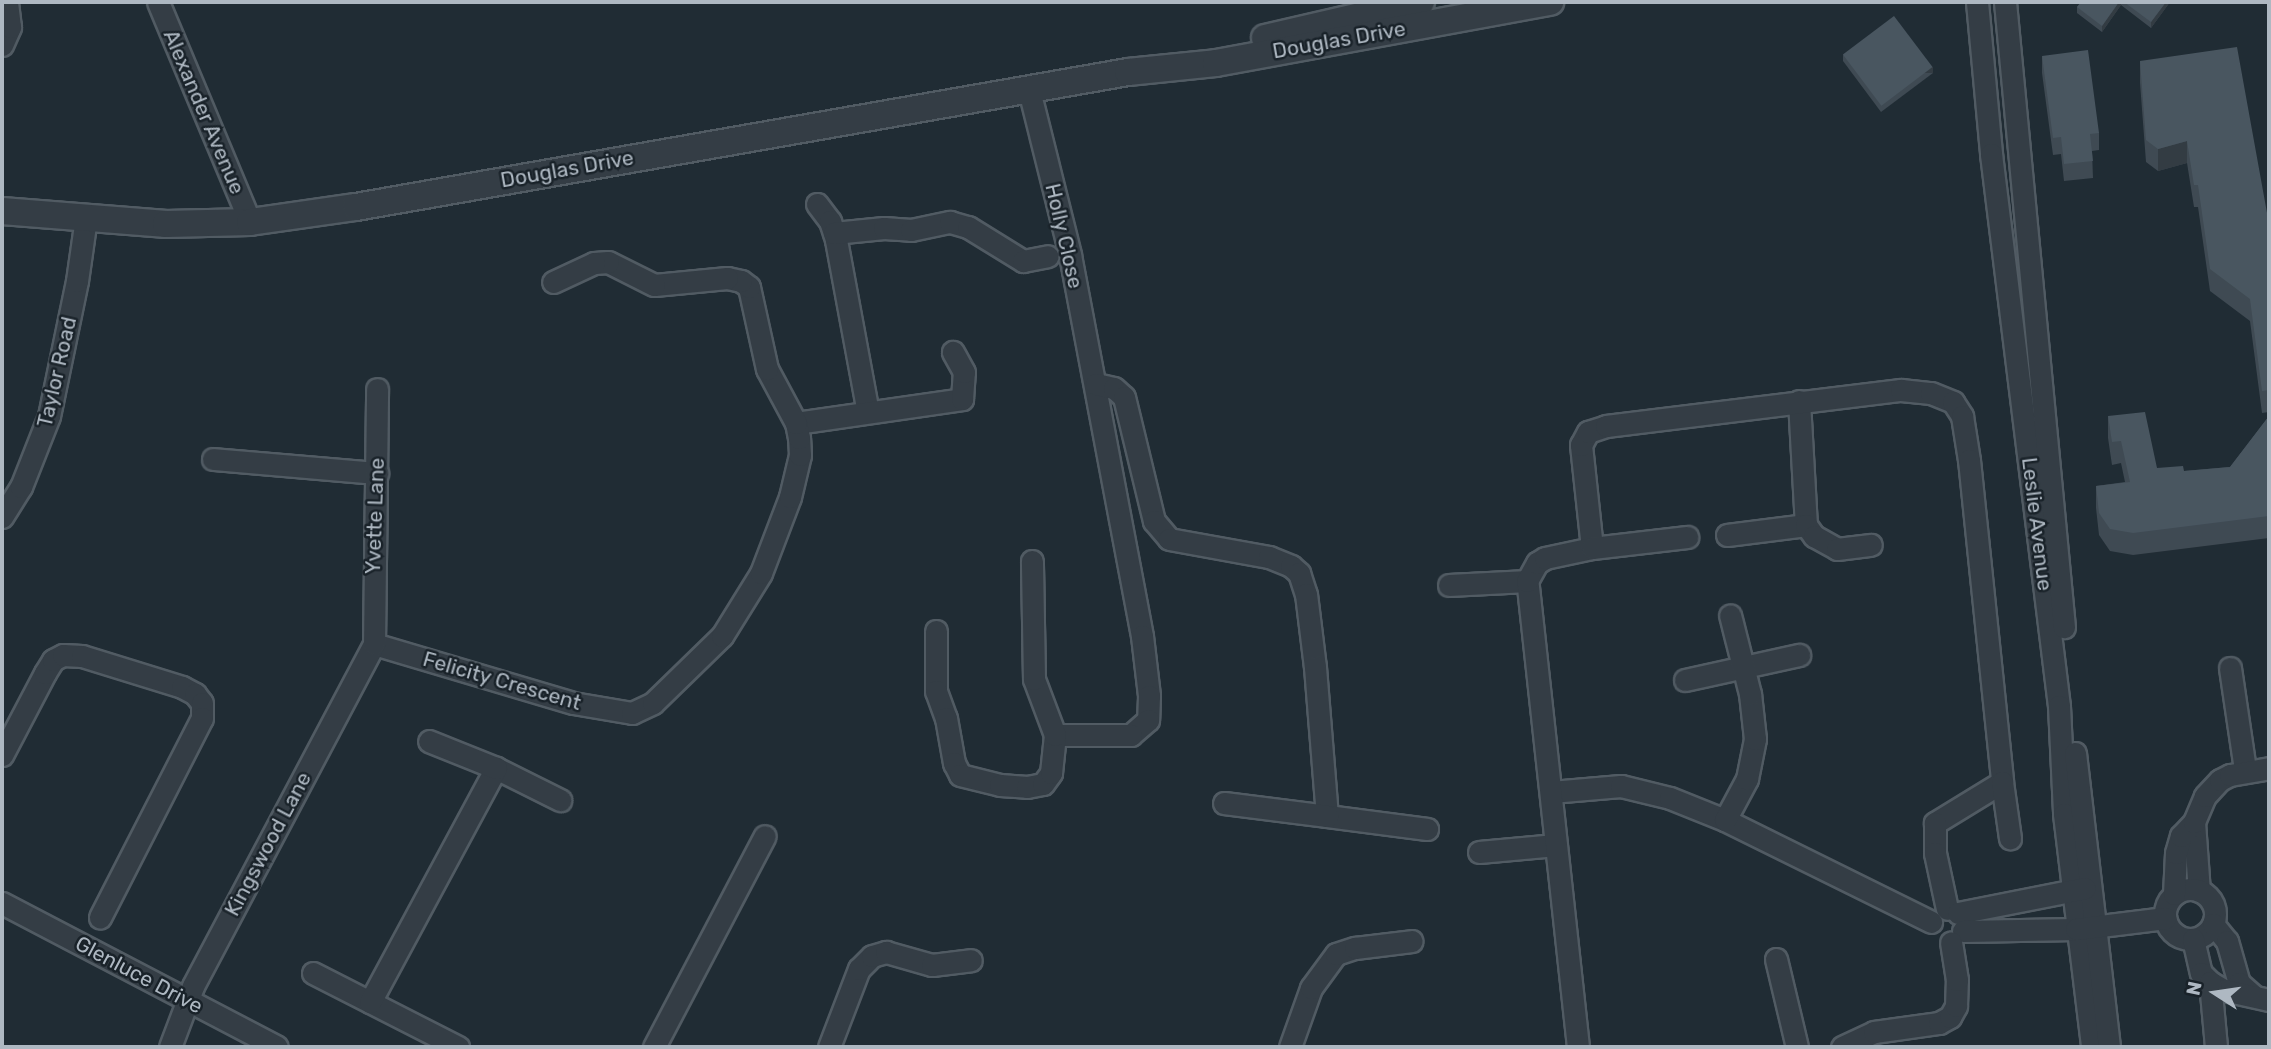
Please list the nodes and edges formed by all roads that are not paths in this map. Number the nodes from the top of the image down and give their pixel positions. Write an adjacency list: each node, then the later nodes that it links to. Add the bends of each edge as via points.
1 (7, 2): 7 (street, via 10,27)
2 (158, 2): 13 (street, Alexander Avenue)
3 (1421, 2): 8 (street, Douglas Drive)
4 (1550, 2): 8 (street, Douglas Drive, via 1216,63)
5 (1976, 2): 59 (street, Leslie Avenue, via 2059,706 2064,814)
6 (2005, 2): 59 (street, Leslie Avenue, via 2080,811)
7 (2, 45)
8 (1128, 72): 9 (street, Douglas Drive)
9 (1029, 90): 13 (street, Douglas Drive); 18 (street, Holly Close)
10 (817, 204): 14 (street)
11 (2, 211): 12 (street, Douglas Drive)
12 (86, 218): 13 (street, Douglas Drive, via 166,224); 25 (street, Taylor Road, via 49,416 21,487)
13 (250, 222)
14 (834, 233): 15 (street, via 911,230 950,222 968,227 1023,261); 21 (street)
15 (1048, 257)
16 (553, 282): 22 (street, via 594,263 608,262 654,285 727,278 741,281 749,287 767,369)
17 (953, 352): 21 (street, via 964,372 962,398)
18 (1096, 384): 41 (street, Holly Close, via 1144,647 1150,714 1145,725 1131,735); 51 (street, via 1119,392 1129,407 1154,521 1169,539 1269,557 1299,573 1315,667)
19 (377, 389): 24 (street, Yvette Lane)
20 (1800, 401): 26 (street); 30 (street, via 1606,426 1584,434 1581,445); 47 (street, via 1914,390 1947,397 1959,408 1969,460)
21 (868, 412): 22 (street)
22 (796, 423): 36 (street, Felicity Crescent, via 797,473 776,538 749,596 722,636 653,703 632,713 573,703)
23 (213, 459): 24 (street)
24 (377, 473): 36 (street, Yvette Lane)
25 (2, 517)
26 (1806, 525): 27 (street); 29 (street, via 1814,536 1837,549)
27 (1727, 535)
28 (1687, 537): 30 (street)
29 (1871, 545)
30 (1592, 548): 32 (street, via 1545,558)
31 (1032, 561): 41 (street, via 1034,679)
32 (1527, 581): 33 (street); 48 (street)
33 (1449, 585)
34 (1730, 615): 38 (street)
35 (936, 631): 41 (street, via 936,691 960,775 1000,785 1043,784 1051,773)
36 (374, 644): 75 (street, Kingswood Lane)
37 (1800, 655): 38 (street)
38 (1743, 666): 40 (street); 52 (street, via 1754,723 1753,753 1747,779)
39 (2230, 668): 46 (street)
40 (1685, 680)
41 (1055, 735)
42 (429, 741): 44 (street)
43 (2, 755): 63 (street, via 45,673 53,660 63,655 82,656 182,687 202,703 202,718)
44 (496, 768): 49 (street); 76 (street)
45 (2269, 768): 46 (street)
46 (2245, 770): 53 (street, via 2220,780 2205,796)
47 (2002, 782): 56 (street); 65 (street, via 1936,823 1935,853)
48 (1551, 792): 52 (street, via 1630,787); 57 (street)
49 (560, 800)
50 (1223, 803): 51 (street)
51 (1327, 816): 54 (street)
52 (1725, 820): 65 (street)
53 (2194, 822): 60 (street); 61 (street, via 2181,836 2176,853)
54 (1427, 829)
55 (765, 836): 81 (street)
56 (2010, 838)
57 (1556, 845): 58 (street); 84 (street)
58 (1479, 852)
59 (2082, 889): 65 (street); 67 (street, Leslie Avenue)
60 (2199, 891): 61 (street, via 2186,889); 66 (street, via 2210,898)
61 (2174, 894): 64 (street, via 2166,905)
62 (2, 903): 75 (street, Glenluce Drive)
63 (100, 917)
64 (2165, 918): 67 (street); 68 (street, via 2169,930 2180,938)
65 (1950, 923): 67 (street); 86 (street, via 1957,980 1956,1006 1950,1017 1939,1023 1874,1032)
66 (2213, 924): 68 (street); 74 (street, via 2227,941 2239,983)
67 (2086, 927): 87 (street, Leslie Avenue); 88 (street, Leslie Avenue)
68 (2193, 939): 73 (street, via 2201,973)
69 (1412, 941): 83 (street, via 1336,954 1311,988)
70 (1776, 959): 85 (street)
71 (971, 960): 82 (street, via 932,965 886,952 872,956 859,969)
72 (313, 972): 76 (street)
73 (2210, 982): 74 (street, via 2224,990); 89 (street)
74 (2261, 997)
75 (187, 1000): 78 (street, Kingswood Lane); 79 (street, Glenluce Drive)
76 (370, 1002): 77 (street)
77 (422, 1040): 80 (street)
78 (170, 1047)
79 (277, 1047)
80 (458, 1047)
81 (654, 1047)
82 (829, 1047)
83 (1290, 1047)
84 (1578, 1047)
85 (1797, 1047)
86 (1842, 1047)
87 (2092, 1047)
88 (2109, 1047)
89 (2216, 1047)

